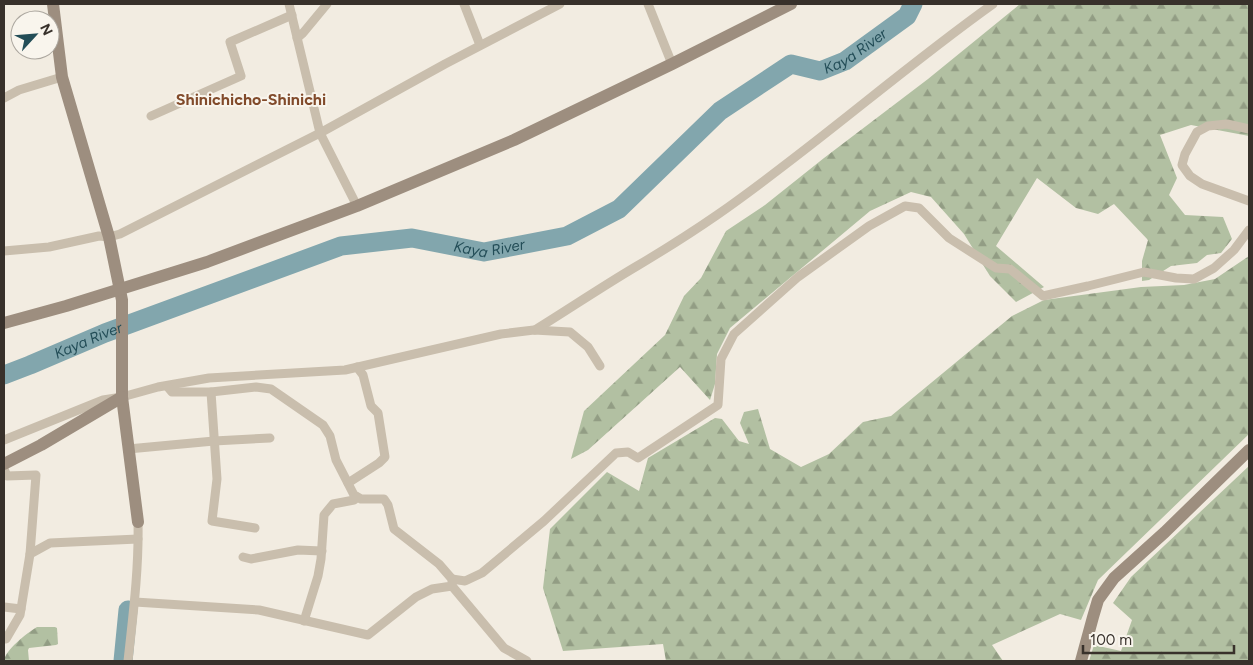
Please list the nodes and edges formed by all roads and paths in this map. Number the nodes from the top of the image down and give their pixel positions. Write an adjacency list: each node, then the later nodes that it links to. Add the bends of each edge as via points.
1 (53, 4): 13 (street)
2 (289, 4): 9 (street)
3 (327, 4): 10 (street)
4 (464, 4): 11 (street)
5 (560, 4): 11 (street)
6 (648, 4): 12 (street)
7 (791, 4): 12 (street)
8 (994, 4): 25 (street, via 948,36 718,215)
9 (292, 15): 10 (street); 15 (street, via 230,42 241,76)
10 (297, 38): 17 (street)
11 (480, 45): 17 (street)
12 (672, 64): 19 (street, via 514,140)
13 (62, 77): 14 (street); 21 (street)
14 (4, 98)
15 (152, 116)
16 (1249, 129): 18 (street, via 1227,124 1208,126 1197,132 1182,165 1202,184)
17 (320, 133): 19 (street); 21 (street, via 158,216)
18 (1249, 201)
19 (356, 206): 23 (street)
20 (1249, 230): 46 (street, via 1234,250 1214,268 1194,279 1144,272 1043,296 1010,269 996,268 949,238 919,208 905,206 869,226 798,277 734,334 721,359 718,405 638,458 628,452 616,453 544,521 482,573 465,581)
21 (109, 237): 22 (street); 23 (street)
22 (4, 251)
23 (121, 295): 24 (street); 30 (street)
24 (4, 323)
25 (534, 330): 26 (street, via 570,332 588,347); 27 (street, via 501,334)
26 (600, 366)
27 (357, 367): 28 (street, via 209,378); 38 (street, via 364,375 371,406 378,413 385,457)
28 (167, 386): 29 (street, via 172,392); 30 (street)
29 (211, 392): 33 (street); 38 (street, via 256,387 270,389 323,425)
30 (122, 397): 32 (street, via 102,400); 34 (street); 36 (street)
31 (270, 438): 33 (street)
32 (4, 440)
33 (214, 441): 34 (street); 41 (street, via 217,479 212,521)
34 (128, 449): 40 (street)
35 (1249, 450): 54 (street, via 1114,578 1098,600)
36 (4, 464)
37 (4, 469): 44 (street, via 7,476 36,474)
38 (348, 483): 39 (street)
39 (357, 497): 43 (street, via 333,504 324,515); 46 (street, via 384,499 394,529 439,564)
40 (138, 522): 42 (street)
41 (254, 528)
42 (138, 540): 44 (street, via 50,543); 47 (street)
43 (322, 551): 45 (street, via 298,550 251,559); 50 (street)
44 (30, 554): 49 (street)
45 (243, 557)
46 (452, 582): 50 (street, via 416,597 368,635); 53 (street, via 504,648)
47 (135, 602): 50 (street, via 259,610); 52 (street)
48 (4, 607): 49 (street)
49 (21, 609): 51 (street)
50 (304, 621)
51 (6, 640)
52 (128, 661)
53 (527, 661)
54 (1081, 661)

